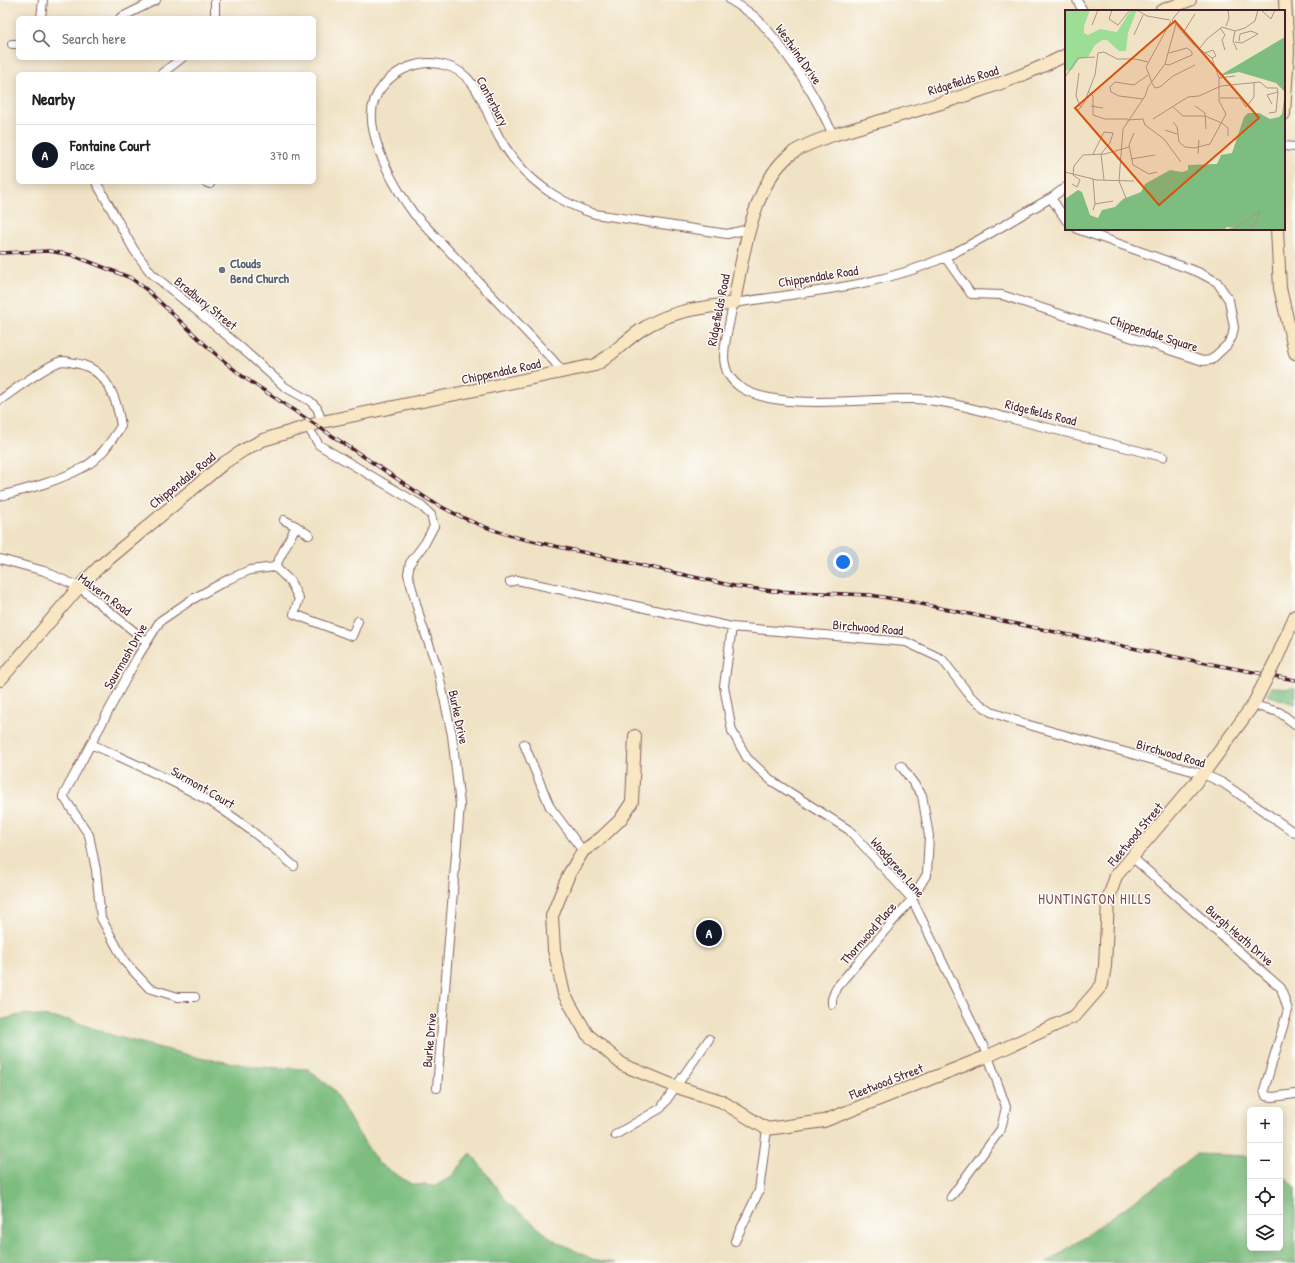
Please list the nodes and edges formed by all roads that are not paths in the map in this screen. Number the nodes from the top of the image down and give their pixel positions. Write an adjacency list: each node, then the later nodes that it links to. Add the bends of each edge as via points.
1 (43, 0): 10 (street)
2 (156, 0): 11 (street)
3 (215, 0): 12 (street)
4 (730, 0): 18 (street, Westwind Drive, via 764,26 810,90 822,109)
5 (1077, 0): 8 (street)
6 (1190, 0): 9 (street)
7 (1285, 0): 13 (street)
8 (1082, 10)
9 (1164, 10)
10 (41, 16)
11 (124, 16)
12 (215, 16)
13 (1286, 29): 17 (street, via 1288,51)
14 (1065, 56): 18 (street, Ridgefields Road, via 1006,82)
15 (179, 60): 16 (street)
16 (164, 72)
17 (1285, 98)
18 (833, 135): 25 (street, Ridgefields Road, via 798,150 780,165 770,178)
19 (1285, 146): 20 (street)
20 (1295, 147)
21 (97, 184): 33 (street, Bradbury Street, via 134,250 151,273 285,387 310,400 317,408)
22 (1065, 188): 23 (street, Chippendale Road)
23 (1051, 198): 24 (street); 28 (street, Chippendale Road)
24 (1065, 219)
25 (749, 229): 29 (street, Ridgefields Road); 31 (street, Canterbury, via 727,234 582,210 557,196 519,165 500,139 468,77 443,65 425,63 393,75 379,90 371,113 381,157 401,196 414,214)
26 (1080, 230): 28 (street, Chippendale Square, via 1198,272 1217,282 1229,300 1232,313 1234,328 1232,338 1226,346 1211,360 1203,361 1002,295 971,294)
27 (1277, 230): 30 (street, via 1280,288)
28 (945, 257): 29 (street, Chippendale Road, via 914,269 862,283)
29 (734, 303): 31 (street, Chippendale Road, via 664,316 642,329 601,361); 35 (street, Ridgefields Road, via 729,316 723,358 726,369 731,379 750,393 763,398 800,401 930,400)
30 (1295, 353)
31 (562, 372): 33 (street, Chippendale Road)
32 (0, 400): 36 (street, via 62,361 86,365 106,381 118,404 121,426 106,448 85,467 38,486)
33 (322, 422): 34 (street, Chippendale Road)
34 (308, 427): 43 (street, Chippendale Road, via 263,440 224,463 105,562); 66 (street, Burke Drive, via 319,445 419,504 431,514 434,526 410,563 408,574 437,666 452,735 460,805)
35 (1163, 457)
36 (0, 496)
37 (284, 520): 38 (street)
38 (296, 526): 39 (street); 41 (street)
39 (309, 535)
40 (0, 559): 43 (street, Malvern Road, via 44,571)
41 (275, 567): 45 (street, via 290,581 299,599 294,614 352,636); 47 (street, Sourmash Drive, via 250,570 191,600 160,621)
42 (510, 582): 46 (street, Birchwood Road, via 517,580)
43 (79, 587): 47 (street, Malvern Road); 48 (street, Chippendale Road)
44 (1295, 616): 49 (street, Fleetwood Street, bridge)
45 (358, 621)
46 (732, 627): 55 (street, Birchwood Road, via 906,642 942,659 971,697 992,712 1029,725); 60 (street, Woodgreen Lane, via 724,686 732,731 747,758 772,781 850,830)
47 (146, 641): 52 (street, Sourmash Drive)
48 (0, 680)
49 (1253, 705): 50 (street, via 1279,712); 55 (street, Fleetwood Street)
50 (1295, 724)
51 (635, 736): 57 (street, via 632,802 620,820)
52 (91, 744): 59 (street, Surmont Court, via 144,768 216,806 261,837); 61 (street, Sourmash Drive, via 63,796 89,835 101,918 125,962 149,988 178,997)
53 (524, 744): 57 (street, via 550,807)
54 (901, 766): 60 (street, Thornwood Place, via 922,795 929,836 928,874)
55 (1203, 774): 56 (street, Birchwood Road, via 1223,783); 58 (street, Fleetwood Street)
56 (1295, 833)
57 (583, 851): 65 (street, via 552,916 554,950 564,994 587,1034 623,1065)
58 (1133, 858): 64 (street, Fleetwood Street, via 1116,876 1108,900 1106,966 1102,985 1075,1016); 67 (street, Burgh Heath Drive, via 1281,988 1288,1010 1264,1090 1266,1096 1273,1097)
59 (294, 866)
60 (912, 899): 62 (street, Thornwood Place, via 836,988); 64 (street, Woodgreen Lane)
61 (195, 997)
62 (832, 1004)
63 (709, 1039): 65 (street)
64 (988, 1056): 68 (street, Fleetwood Street, via 824,1121); 70 (street, Woodgreen Lane, via 1006,1107 1001,1129)
65 (677, 1087): 68 (street, via 721,1101); 69 (street, via 661,1108)
66 (437, 1088)
67 (1295, 1094)
68 (767, 1130): 71 (street, via 759,1191)
69 (615, 1136)
70 (951, 1197)
71 (736, 1241)

